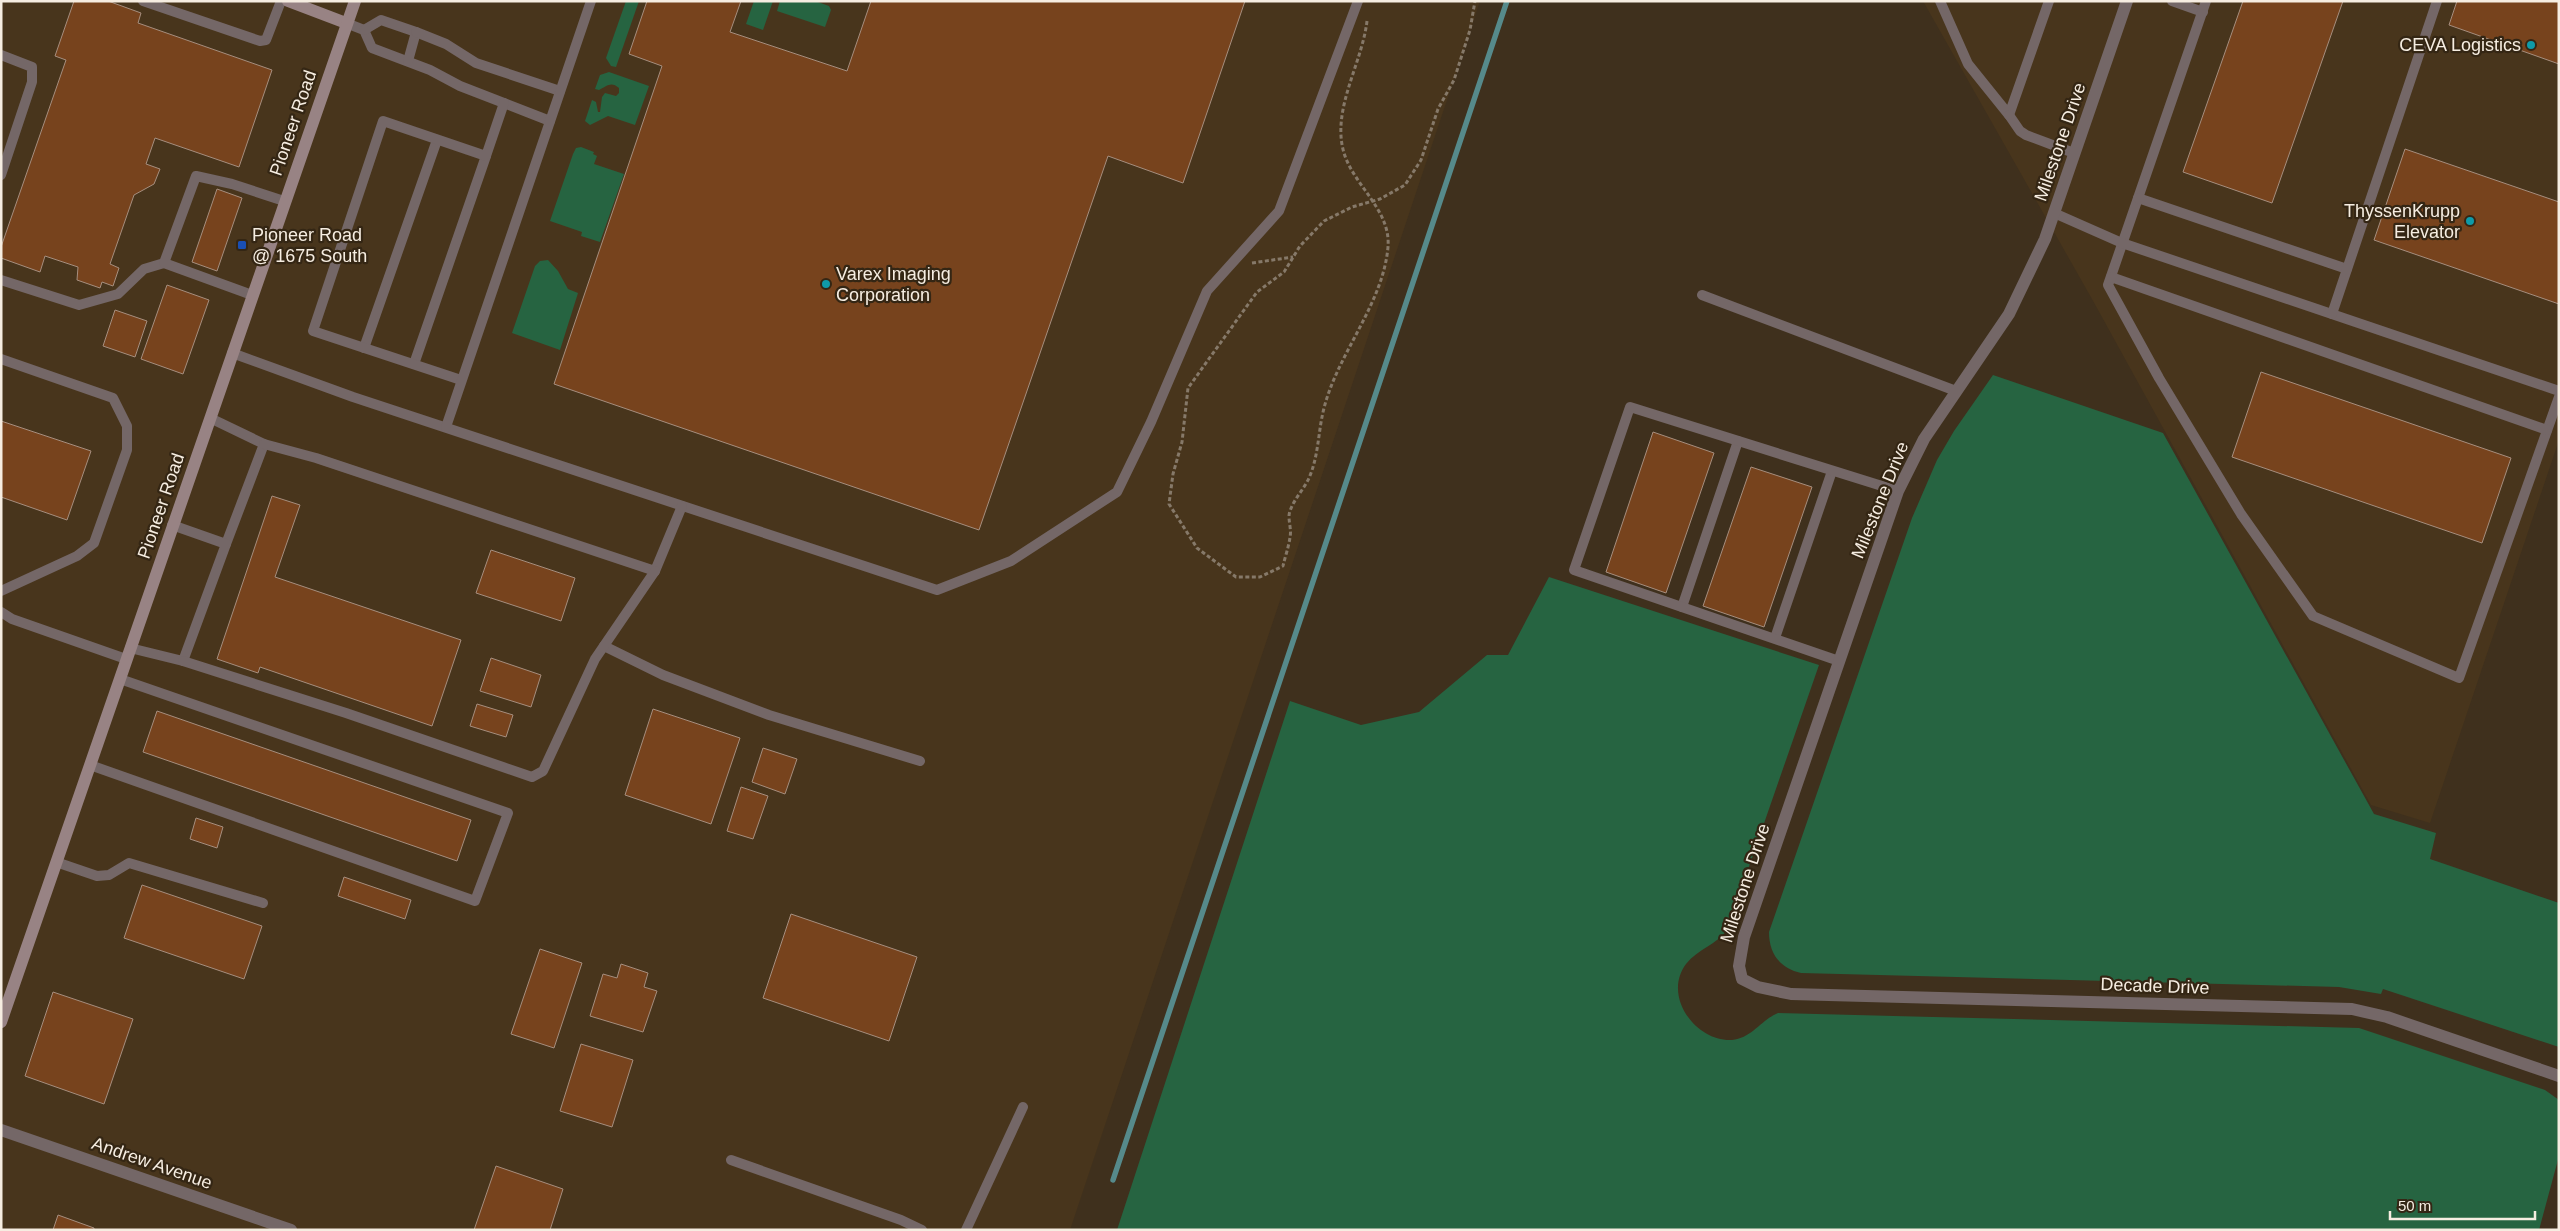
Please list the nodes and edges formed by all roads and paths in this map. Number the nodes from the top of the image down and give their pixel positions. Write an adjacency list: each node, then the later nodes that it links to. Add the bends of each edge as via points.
1 (143, 1): 2 (lane, via 260,40 266,40)
2 (281, 1)
3 (288, 1): 16 (main road)
4 (355, 1): 16 (main road, Pioneer Road)
5 (591, 1): 21 (lane)
6 (1358, 1): 36 (lane, via 1278,211)
7 (1475, 1): 31 (path, via 1470,30 1454,80 1438,109 1421,160 1405,185)
8 (1940, 1): 23 (lane, via 1968,64)
9 (2049, 1): 23 (lane)
10 (2127, 1): 26 (street, Milestone Drive)
11 (2172, 1): 14 (lane)
12 (2206, 1): 14 (lane)
13 (2437, 1): 37 (lane)
14 (2203, 12): 29 (lane)
15 (1368, 15): 31 (path, via 1341,110 1344,153)
16 (346, 23): 17 (lane); 30 (main road, Pioneer Road)
17 (364, 30): 18 (lane, via 381,20); 20 (lane, via 372,48)
18 (416, 32): 20 (lane); 21 (lane, via 446,44 476,63)
19 (1, 56): 28 (lane, via 32,67 32,82)
20 (408, 61): 22 (lane)
21 (560, 91): 24 (lane)
22 (504, 103): 24 (lane); 27 (lane)
23 (2008, 115): 26 (lane, via 2026,135)
24 (550, 121): 47 (lane)
25 (437, 140): 27 (lane); 43 (lane); 43 (lane, via 383,121 312,331)
26 (2074, 153): 32 (street, Milestone Drive)
27 (486, 156): 46 (lane)
28 (1, 175)
29 (2138, 198): 33 (lane); 37 (lane)
30 (284, 201): 35 (lane, via 196,176); 41 (main road, Pioneer Road)
31 (1371, 201): 34 (path, via 1324,222); 34 (path, via 1384,218 1388,246 1382,273 1363,322 1342,358 1324,408 1318,448 1309,478 1289,512 1291,536 1283,566 1260,577 1236,577 1197,548 1169,504 1182,442 1188,388 1257,292 1284,272)
32 (2054, 213): 33 (lane); 48 (street, Milestone Drive, via 2031,271 2009,314)
33 (2122, 243): 38 (lane); 42 (lane)
34 (1293, 257): 36 (path)
35 (164, 263): 39 (lane, via 144,269 118,294 79,305); 41 (lane)
36 (1229, 266): 58 (lane, via 1207,291 1117,492 1011,560 937,590)
37 (2347, 269): 42 (lane)
38 (2111, 277): 53 (lane); 53 (lane, via 2108,285 2158,378 2241,514 2313,616 2459,678)
39 (1, 280)
40 (1702, 294): 48 (lane)
41 (252, 295): 44 (main road, Pioneer Road)
42 (2332, 314): 49 (lane)
43 (364, 348): 46 (lane)
44 (232, 353): 51 (main road, Pioneer Road); 52 (lane)
45 (1, 359): 62 (lane, via 113,398 127,426 127,450 94,542 76,556)
46 (414, 364): 47 (lane)
47 (461, 380): 52 (lane)
48 (1956, 391): 57 (street, Milestone Drive, via 1924,439)
49 (2559, 391)
50 (2559, 397): 53 (lane)
51 (210, 418): 55 (lane); 59 (main road, Pioneer Road)
52 (446, 427): 58 (lane)
53 (2547, 430)
54 (1738, 441): 56 (lane); 63 (lane); 63 (lane, via 1630,407 1574,570)
55 (264, 444): 60 (lane); 61 (lane, via 316,458)
56 (1832, 471): 57 (lane); 65 (lane)
57 (1898, 491): 69 (street, Milestone Drive)
58 (682, 506): 61 (lane)
59 (172, 526): 60 (lane); 67 (main road, Pioneer Road)
60 (226, 544): 68 (lane)
61 (655, 571): 66 (lane)
62 (1, 591)
63 (1682, 607): 65 (lane)
64 (1, 612): 67 (lane, via 12,619)
65 (1775, 638): 69 (lane)
66 (604, 646): 68 (lane, via 542,771 532,777); 71 (lane, via 663,675 770,715)
67 (128, 654): 68 (lane); 70 (main road, Pioneer Road)
68 (183, 661)
69 (1839, 661): 75 (street, Milestone Drive, via 1744,937 1739,966)
70 (120, 678): 72 (main road, Pioneer Road); 72 (lane, via 508,813 475,901)
71 (920, 761)
72 (90, 765): 73 (main road, Pioneer Road)
73 (56, 862): 74 (lane, via 97,876 109,875 129,863); 76 (main road, Pioneer Road)
74 (263, 903)
75 (1742, 979): 77 (street, Decade Drive, via 1758,987 1791,994 2352,1009 2387,1017)
76 (1, 1022)
77 (2559, 1076)
78 (1023, 1107): 83 (lane)
79 (1, 1130): 81 (street, Andrew Avenue)
80 (731, 1160): 82 (lane)
81 (291, 1230)
82 (922, 1230)
83 (966, 1230)

